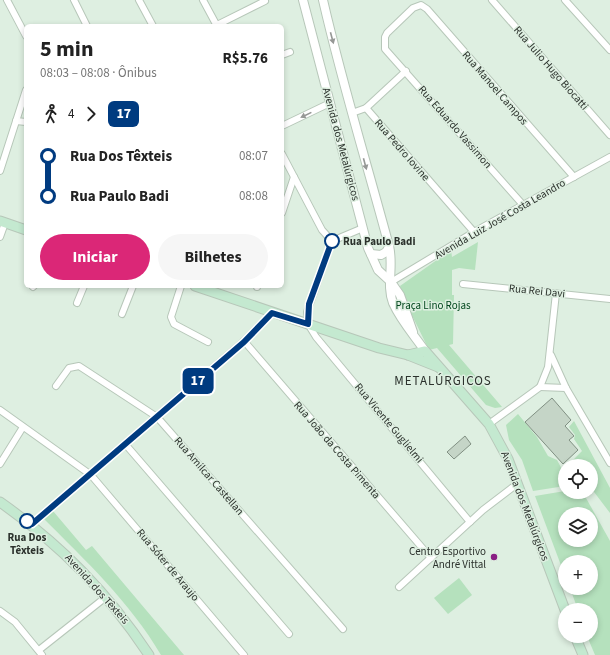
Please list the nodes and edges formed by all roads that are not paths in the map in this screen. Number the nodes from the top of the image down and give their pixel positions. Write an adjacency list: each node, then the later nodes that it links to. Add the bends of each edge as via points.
1 (7, 0): 15 (street)
2 (74, 0): 11 (street)
3 (139, 0): 12 (street)
4 (203, 0): 13 (street)
5 (303, 0): 22 (street, Avenida dos Metalúrgicos)
6 (323, 0): 24 (street, Avenida dos Metalúrgicos, one-way to 24)
7 (492, 0): 28 (street, Rua Julio Hugo Biocatti)
8 (565, 0): 17 (street)
9 (265, 1): 14 (street)
10 (420, 2): 16 (street, Rua Manoel Campos, via 385,37); 33 (street, Rua Manoel Campos)
11 (86, 24)
12 (152, 24)
13 (216, 24)
14 (221, 24)
15 (24, 32)
16 (385, 49): 20 (street, Rua Eduardo Vassimon)
17 (610, 50)
18 (290, 52): 19 (street)
19 (284, 54)
20 (406, 71): 23 (street); 34 (street, Rua Eduardo Vassimon)
21 (24, 96): 25 (street)
22 (330, 103): 27 (street, one-way to 27); 37 (street, Avenida dos Metalúrgicos)
23 (366, 108): 24 (street); 39 (street, Rua Pedro Iovine)
24 (352, 113): 42 (street, Avenida dos Metalúrgicos, one-way to 42)
25 (16, 121): 26 (street); 31 (street)
26 (24, 122)
27 (284, 125)
28 (610, 135)
29 (610, 157): 33 (street, Avenida Luiz José Costa Leandro)
30 (284, 158): 32 (street)
31 (0, 171)
32 (294, 177): 35 (street); 41 (street, via 322,230)
33 (574, 177): 34 (street, Avenida Luiz José Costa Leandro)
34 (524, 206): 39 (street, Avenida Luiz José Costa Leandro)
35 (284, 207)
36 (2, 222): 38 (main road); 40 (street)
37 (363, 228): 41 (street); 43 (street, Avenida dos Metalúrgicos)
38 (24, 229)
39 (474, 232): 44 (street, Avenida Luiz José Costa Leandro)
40 (0, 237)
41 (332, 241): 55 (street, via 309,304)
42 (389, 247): 43 (street, via 381,255); 44 (street, Avenida dos Metalúrgicos, via 392,264)
43 (371, 254): 44 (street, Avenida dos Metalúrgicos, via 378,270)
44 (390, 282): 58 (street, Avenida dos Metalúrgicos, via 400,295 413,333)
45 (463, 284): 50 (street, Rua Rei Davi)
46 (83, 288): 52 (street)
47 (132, 288): 54 (street)
48 (180, 288): 56 (street, via 171,317 174,324)
49 (201, 288): 53 (main road)
50 (556, 293): 51 (street, Rua Rei Davi); 59 (street)
51 (610, 299)
52 (77, 303)
53 (272, 313): 55 (main road); 57 (street)
54 (122, 314)
55 (308, 324): 60 (main road); 75 (street, Rua Vicente Guglielmi, via 316,337)
56 (208, 342)
57 (244, 342): 66 (street); 77 (street, Rua João da Costa Pimenta)
58 (425, 350): 60 (main road); 61 (main road, Avenida dos Metalúrgicos)
59 (550, 354): 63 (street); 64 (street)
60 (408, 355): 61 (main road)
61 (439, 368): 67 (main road, Avenida dos Metalúrgicos)
62 (56, 386): 66 (street, Rua Amilcar Castellan, via 69,368 79,366)
63 (540, 387): 64 (street); 67 (street)
64 (566, 388): 70 (street)
65 (0, 410): 68 (street, Rua Sóter de Araujo)
66 (157, 417): 69 (street); 82 (street, Rua Amilcar Castellan)
67 (489, 424): 73 (main road, Avenida dos Metalúrgicos, via 508,458)
68 (23, 427): 71 (street); 72 (street, Rua Sóter de Araujo)
69 (126, 445): 72 (street); 83 (street)
70 (610, 463)
71 (0, 464)
72 (91, 475): 76 (street); 87 (street, Rua Sóter de Araujo)
73 (517, 484): 75 (street); 80 (main road, Avenida dos Metalúrgicos)
74 (0, 502): 76 (main road, Avenida dos Têxteis)
75 (470, 522): 77 (street)
76 (32, 524): 79 (main road, Avenida dos Têxteis, via 82,570)
77 (431, 558): 78 (street)
78 (399, 587)
79 (106, 597): 85 (street); 86 (main road, Avenida dos Têxteis)
80 (562, 603)
81 (0, 611): 85 (street, via 15,622)
82 (343, 629)
83 (289, 634)
84 (578, 643): 88 (main road)
85 (41, 653)
86 (149, 655)
87 (244, 655)
88 (583, 655)

